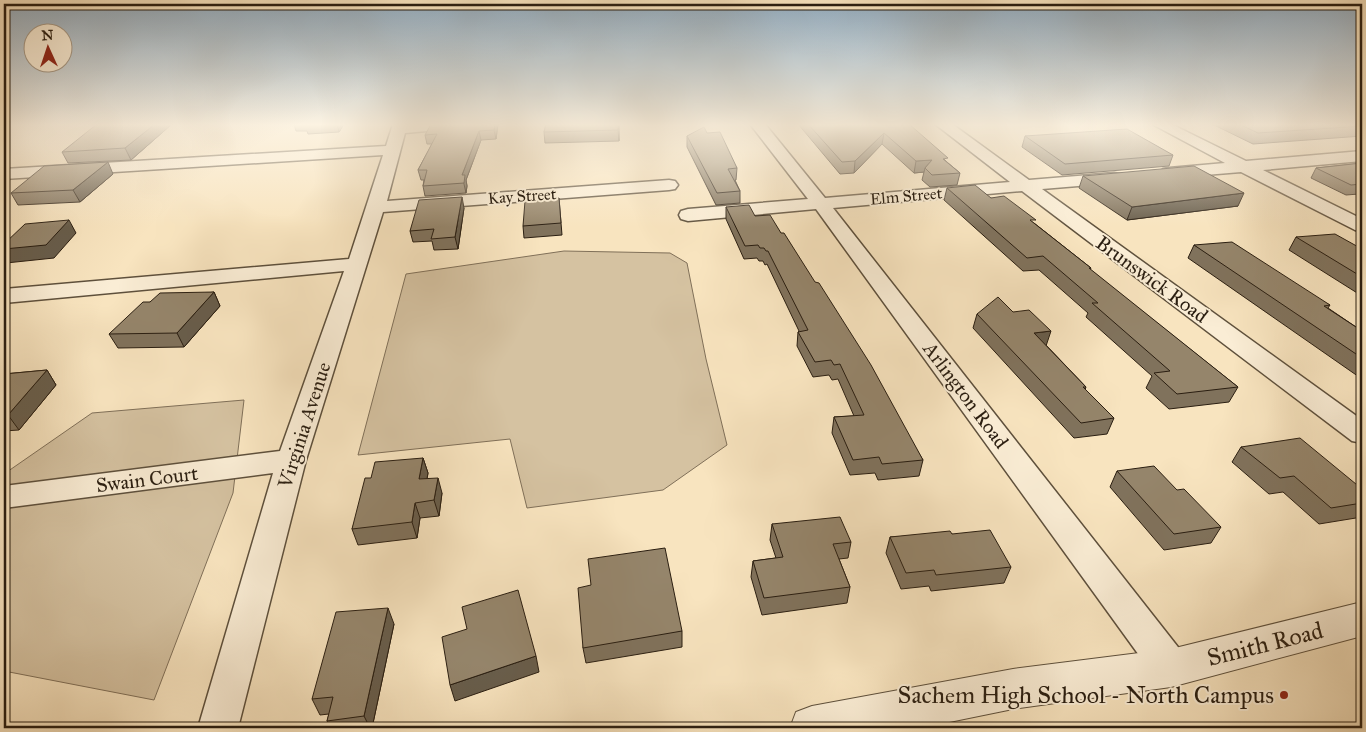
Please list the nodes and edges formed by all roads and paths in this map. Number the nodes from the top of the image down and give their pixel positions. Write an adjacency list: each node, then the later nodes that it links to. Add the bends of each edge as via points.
1 (160, 158): 8 (street)
2 (391, 158): 14 (street, Virginia Avenue)
3 (784, 158): 13 (street, Arlington Road)
4 (988, 158): 12 (street, Brunswick Road)
5 (1227, 158): 7 (street)
6 (1339, 158): 7 (street)
7 (1244, 167): 9 (street); 16 (street)
8 (4, 174)
9 (1154, 174)
10 (1134, 176): 12 (street, Elm Street)
11 (669, 185): 14 (street, Kay Street)
12 (1025, 186): 13 (street, Elm Street); 19 (street, Brunswick Road)
13 (821, 204): 15 (street, Elm Street); 23 (street, Arlington Road)
14 (376, 207): 17 (street, Virginia Avenue)
15 (688, 215)
16 (1362, 226)
17 (357, 264): 18 (street); 20 (street, Virginia Avenue)
18 (4, 296)
19 (1362, 434)
20 (291, 460): 21 (street, Swain Court); 24 (street, Virginia Avenue)
21 (4, 497)
22 (1362, 619): 23 (street, Smith Road)
23 (1171, 668): 25 (street, Smith Road, via 1013,689)
24 (218, 728)
25 (812, 728)

